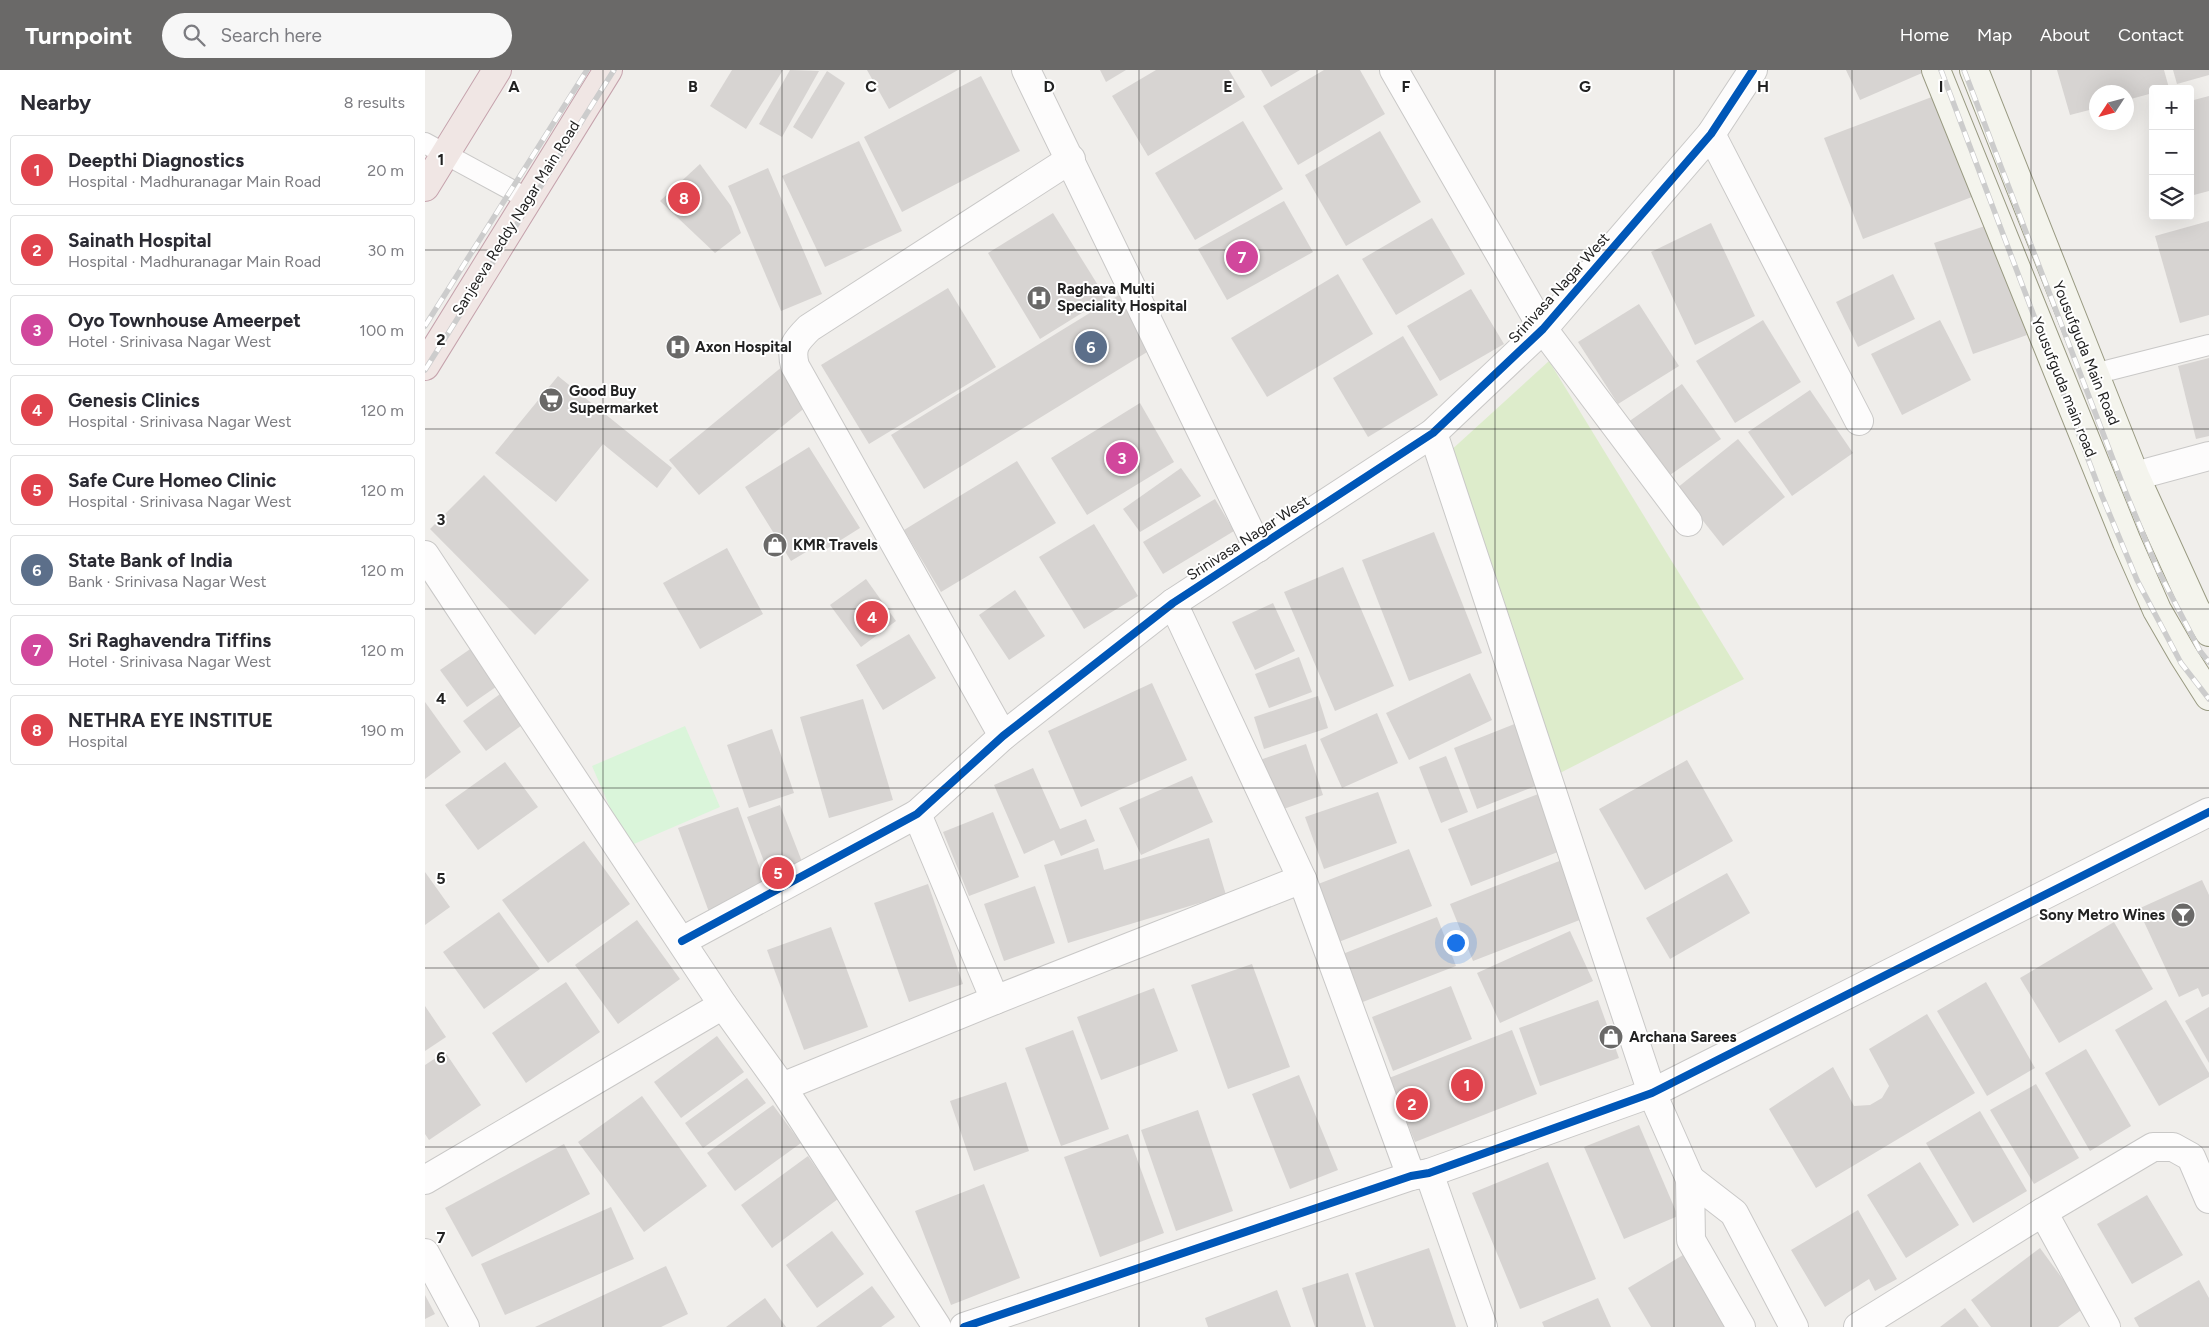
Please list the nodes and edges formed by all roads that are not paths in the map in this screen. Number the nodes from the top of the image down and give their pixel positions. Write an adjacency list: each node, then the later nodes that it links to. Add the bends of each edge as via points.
1 (497, 70): 9 (highway)
2 (608, 70): 12 (highway, Sanjeeva Reddy Nagar Main Road)
3 (1026, 70): 10 (street)
4 (1394, 70): 13 (street)
5 (1753, 70): 8 (street, Srinivasa Nagar West)
6 (1937, 70): 26 (main road, Yousufguda main road, via 2127,542 2157,610)
7 (1974, 70): 16 (main road, Yousufguda Main Road)
8 (1711, 134): 13 (street, Srinivasa Nagar West); 17 (street)
9 (435, 149): 11 (highway); 12 (lane)
10 (1071, 159): 22 (street); 27 (street, via 809,328 797,340 792,354 795,366)
11 (425, 186)
12 (528, 198): 15 (highway, Sanjeeva Reddy Nagar Main Road)
13 (1543, 329): 18 (street, Srinivasa Nagar West); 21 (street)
14 (2209, 345): 16 (lane)
15 (425, 366)
16 (2094, 374): 20 (main road, Yousufguda Main Road)
17 (1859, 421)
18 (1433, 433): 22 (street, Srinivasa Nagar West); 35 (street)
19 (2209, 456): 20 (street)
20 (2135, 476): 25 (main road, Yousufguda Main Road)
21 (1688, 522)
22 (1258, 548): 24 (street, Srinivasa Nagar West)
23 (425, 555): 31 (street)
24 (1173, 603): 27 (street, Srinivasa Nagar West); 30 (street)
25 (2209, 632)
26 (2209, 696)
27 (1003, 736): 29 (street, Srinivasa Nagar West)
28 (2209, 812): 35 (street)
29 (917, 814): 31 (street, Srinivasa Nagar West); 32 (street)
30 (1302, 879): 32 (street); 36 (street)
31 (682, 941): 33 (street)
32 (995, 1000): 34 (street)
33 (723, 1005): 34 (street); 38 (street)
34 (782, 1087): 43 (street)
35 (1651, 1092): 36 (street); 37 (street)
36 (1420, 1174): 44 (street); 45 (street)
37 (1690, 1179): 46 (street, via 1691,1240); 47 (street, via 1734,1213)
38 (425, 1180)
39 (2209, 1199): 40 (street, via 2191,1157 2173,1147 2153,1147)
40 (2043, 1212): 48 (street); 49 (street)
41 (425, 1253): 42 (street)
42 (465, 1327)
43 (937, 1327)
44 (964, 1327)
45 (1483, 1327)
46 (1741, 1327)
47 (1794, 1327)
48 (1858, 1327)
49 (2106, 1327)

